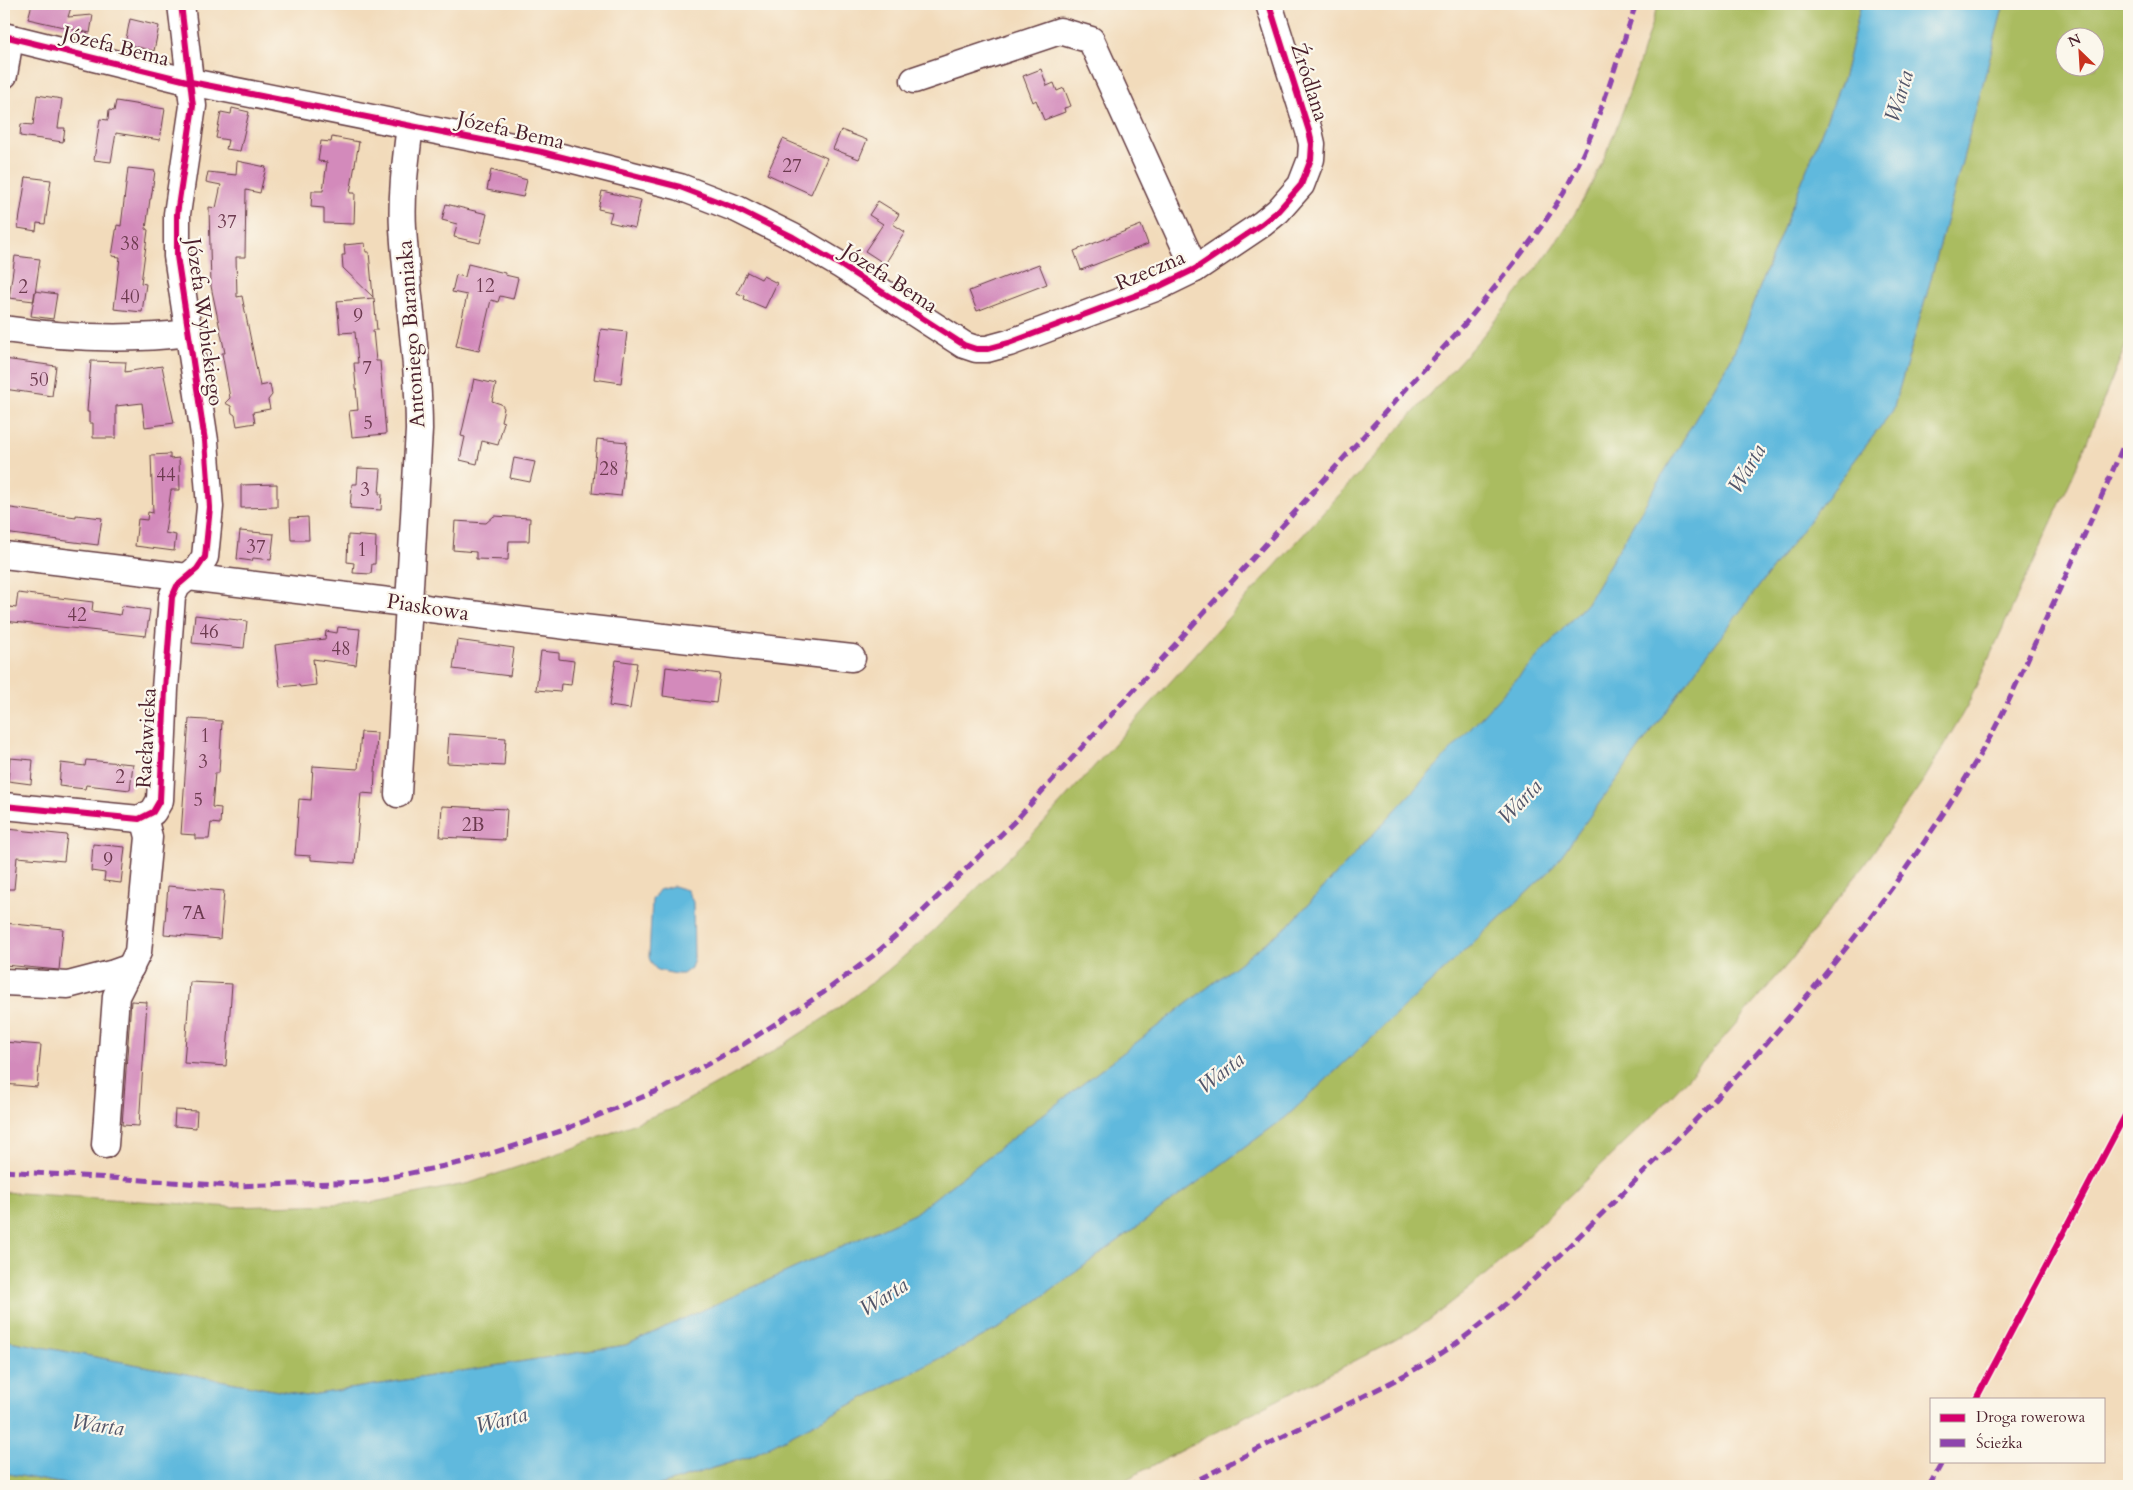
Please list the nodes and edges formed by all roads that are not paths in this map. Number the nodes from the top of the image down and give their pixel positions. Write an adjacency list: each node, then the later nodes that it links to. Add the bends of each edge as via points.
1 (182, 4): 6 (street, Józefa Wybickiego)
2 (1268, 4): 8 (street, Źródlana, via 1309,131 1312,144)
3 (7, 37): 4 (street); 6 (street, Józefa Bema)
4 (4, 75)
5 (914, 80): 9 (street, via 1060,31 1091,40)
6 (191, 82): 7 (street, Józefa Bema); 11 (street, Józefa Wybickiego, via 192,118 176,241)
7 (410, 125): 12 (street, Józefa Bema, via 624,172 717,200 817,250 954,339); 15 (street, Antoniego Baraniaka, via 403,227 418,375 419,430)
8 (1308, 172): 9 (street, Rzeczna, via 1278,211 1240,241)
9 (1195, 269): 12 (street, Rzeczna, via 1158,287 1009,343)
10 (4, 329): 11 (street, via 89,338)
11 (188, 333): 14 (street, Józefa Wybickiego, via 205,441 210,507 205,558 198,569)
12 (976, 349)
13 (4, 555): 14 (street, Piaskowa)
14 (186, 578): 15 (street, Piaskowa); 19 (street, Racławicka, via 174,591 172,602 164,688 160,800 153,812)
15 (408, 603): 16 (street, Piaskowa, via 431,609 573,627); 17 (street, Antoniego Baraniaka)
16 (852, 658)
17 (398, 794)
18 (4, 806): 19 (street, Racławicka)
19 (144, 817): 20 (street, via 149,837 138,952)
20 (131, 967): 21 (street, via 68,985); 22 (street, via 116,996)
21 (4, 982)
22 (105, 1145)

